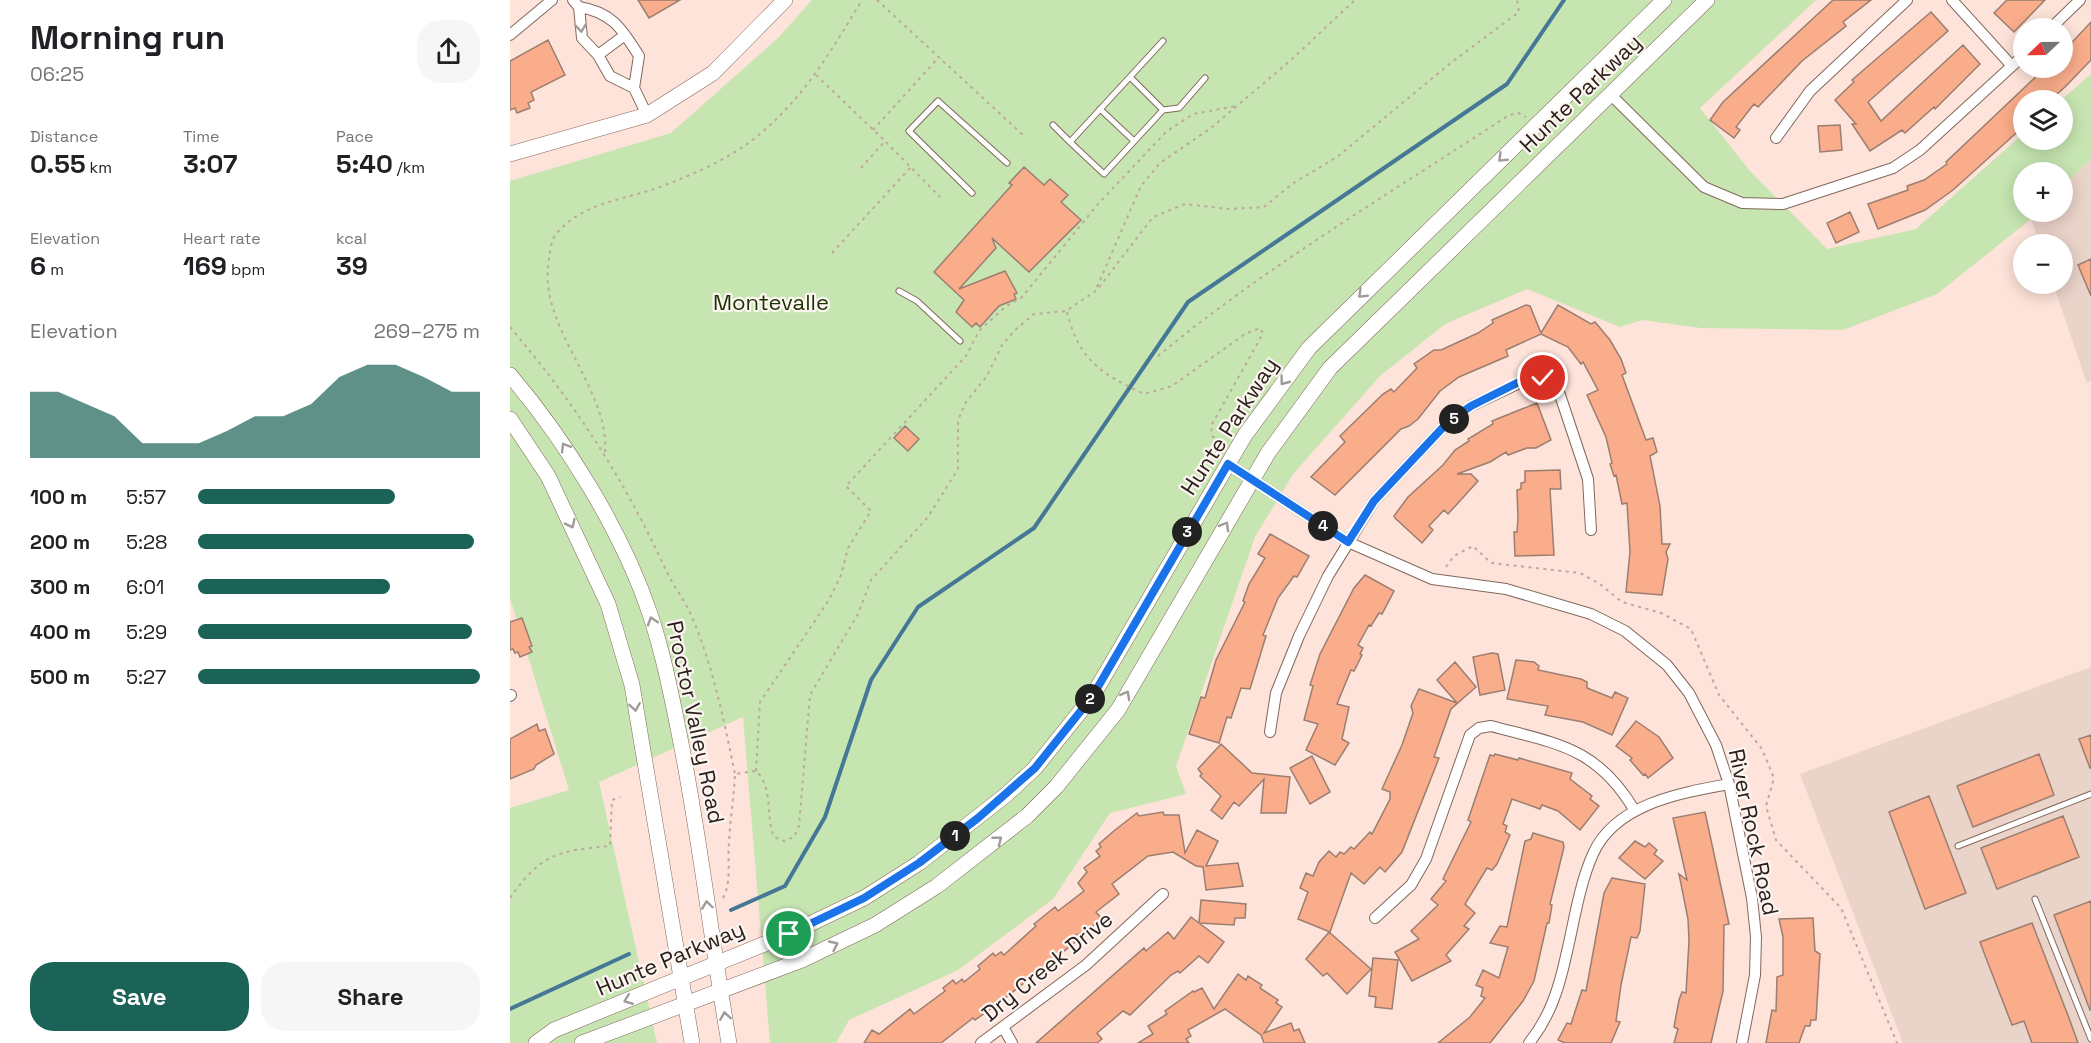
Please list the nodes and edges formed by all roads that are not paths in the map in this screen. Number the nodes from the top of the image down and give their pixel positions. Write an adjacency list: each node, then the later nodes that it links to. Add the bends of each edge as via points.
1 (552, 0): 10 (street)
2 (785, 0): 21 (main road, via 713,73)
3 (1665, 0): 33 (main road, Hunte Parkway, one-way to 33, via 1309,348)
4 (1707, 0): 18 (main road, Hunte Parkway)
5 (1907, 0): 23 (street, via 1810,91)
6 (1953, 0): 14 (street)
7 (2080, 0): 9 (street)
8 (576, 3): 11 (street, via 610,18); 13 (street, one-way to 13, via 582,38)
9 (2061, 18)
10 (510, 35)
11 (625, 35): 13 (street); 17 (street, via 639,56)
12 (1163, 41): 15 (lane)
13 (598, 55): 17 (street, via 610,76)
14 (2012, 66): 18 (street, via 1920,150 1893,168 1796,201 1769,206 1729,199 1704,187)
15 (1130, 77): 19 (lane); 20 (lane)
16 (1205, 78): 20 (lane, via 1179,108)
17 (634, 88): 21 (street)
18 (1611, 95): 34 (main road, Hunte Parkway, via 1330,369)
19 (1100, 109): 24 (lane); 25 (lane)
20 (1163, 110): 24 (lane)
21 (647, 115): 26 (main road)
22 (1053, 125): 25 (lane)
23 (1776, 138)
24 (1134, 141): 25 (lane, via 1104,174)
25 (1070, 142)
26 (510, 154)
27 (1007, 163): 28 (lane, via 938,101 909,131)
28 (972, 193)
29 (899, 291): 30 (lane, via 917,301)
30 (960, 341)
31 (510, 375): 45 (main road, Proctor Valley Road, one-way to 31, via 692,801 662,652 649,611 621,548 564,443)
32 (510, 419): 46 (main road, one-way to 46, via 548,476 608,604 632,685)
33 (1228, 464): 34 (street, River Rock Road); 45 (main road, Hunte Parkway, via 1092,697 1035,768 952,838 864,898)
34 (1252, 480): 36 (street, River Rock Road); 47 (main road, Hunte Parkway, one-way to 34, via 802,960 875,925 937,886 1027,816 1056,787 1118,710)
35 (1591, 530): 36 (street, via 1588,478 1560,395 1552,382 1534,376 1471,406 1448,422 1374,501)
36 (1348, 542): 37 (street, via 1286,667 1276,693); 38 (street, River Rock Road, via 1432,579 1506,589 1591,614 1625,631 1666,665 1689,693 1708,726)
37 (1270, 732)
38 (1729, 783): 40 (street, via 1663,799); 58 (street, River Rock Road, via 1756,937 1755,975)
39 (2091, 794): 41 (lane)
40 (1635, 811): 44 (street, via 1616,783 1584,754 1491,726 1479,728 1470,735 1426,859 1411,885); 57 (street, via 1614,825 1593,854 1559,987)
41 (1958, 846)
42 (1163, 894): 49 (street, Dry Creek Drive, via 1086,965)
43 (2035, 898): 50 (lane)
44 (1375, 918)
45 (717, 963): 46 (main road, Hunte Parkway); 47 (main road, Proctor Valley Road)
46 (682, 978): 48 (main road); 51 (main road, Hunte Parkway, one-way to 51, via 554,1030)
47 (721, 989): 48 (main road, Hunte Parkway); 54 (main road, Proctor Valley Road, one-way to 47)
48 (685, 1004): 52 (main road, Hunte Parkway); 53 (main road)
49 (1003, 1027): 55 (street, Dry Creek Drive); 56 (street)
50 (2091, 1039)
51 (536, 1043)
52 (582, 1043)
53 (692, 1043)
54 (729, 1043)
55 (981, 1043)
56 (1012, 1043)
57 (1529, 1043)
58 (1742, 1043)

